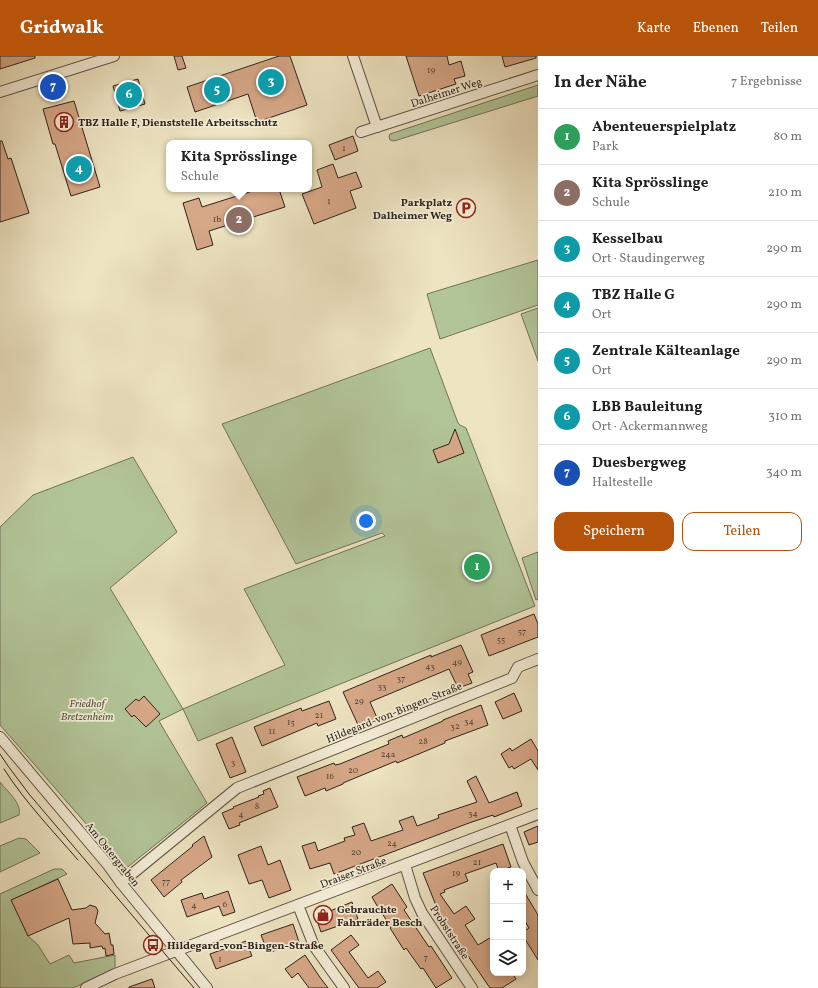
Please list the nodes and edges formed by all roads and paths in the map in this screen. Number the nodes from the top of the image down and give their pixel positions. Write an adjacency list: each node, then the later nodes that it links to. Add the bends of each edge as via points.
1 (114, 56): 4 (street)
2 (353, 56): 5 (street)
3 (538, 75): 5 (street, Dalheimer Weg)
4 (0, 92)
5 (377, 127): 6 (street, Dalheimer Weg)
6 (361, 132)
7 (538, 659): 12 (street, Hildegard-von-Bingen-Straße, via 518,667 512,678 237,788)
8 (0, 737): 12 (street, Am Ostergraben)
9 (538, 814): 10 (street, Draiser Straße)
10 (510, 825): 11 (street, Draiser Straße); 13 (street, via 523,862)
11 (405, 865): 14 (street, Draiser Straße); 19 (street, Probststraße, via 422,913)
12 (121, 883): 15 (street, Am Ostergraben)
13 (538, 890)
14 (298, 905): 15 (street, Draiser Straße); 18 (street, via 314,946)
15 (176, 951): 16 (street, Draiser Straße); 17 (street, Am Ostergraben)
16 (86, 988)
17 (207, 988)
18 (344, 988)
19 (472, 988)

